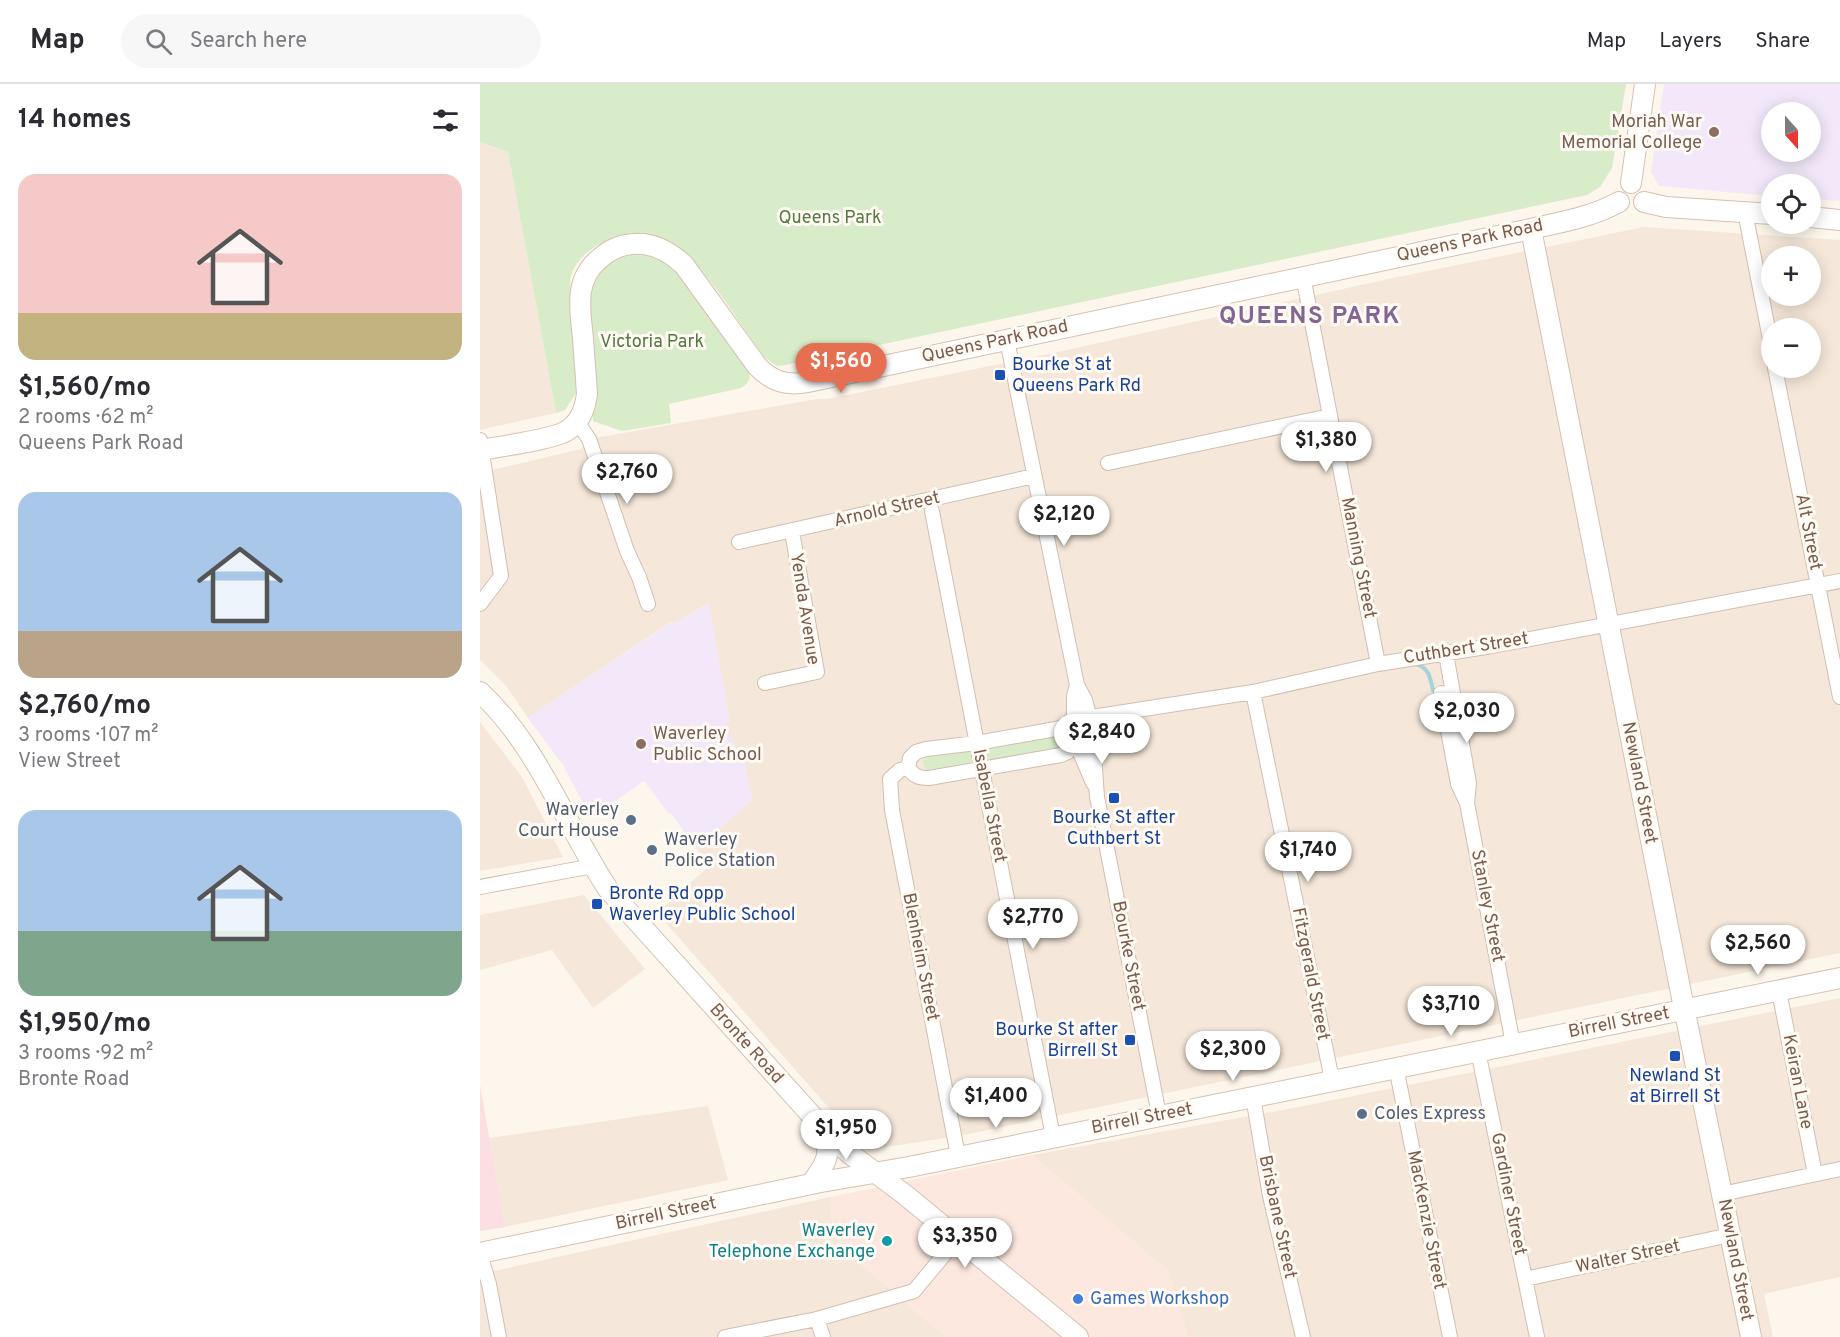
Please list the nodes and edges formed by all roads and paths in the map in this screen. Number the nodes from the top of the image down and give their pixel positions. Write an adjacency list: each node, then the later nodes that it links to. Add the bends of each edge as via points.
1 (1645, 84): 2 (street)
2 (1631, 183): 3 (street, via 1620,189); 4 (street, via 1643,189)
3 (1619, 202): 4 (street, via 1629,210); 9 (street, Queens Park Road, via 1583,217)
4 (1644, 202): 5 (street)
5 (1745, 212): 6 (street); 11 (street)
6 (1761, 213)
7 (1821, 218): 8 (street)
8 (1840, 219)
9 (1531, 229): 10 (street, Queens Park Road); 26 (street, Newland Street)
10 (1302, 276): 12 (street, Queens Park Road); 14 (street, Manning Street)
11 (1766, 318)
12 (1007, 340): 15 (street, Queens Park Road, via 798,384 780,382 757,366 675,256 642,243 628,244 606,253 593,264 583,282 579,304 587,394); 18 (street)
13 (1777, 378): 23 (street, Alt Street)
14 (1330, 416): 17 (street); 28 (street, Manning Street)
15 (577, 422): 16 (street, via 562,434); 25 (street, via 589,438)
16 (481, 447): 24 (street, via 501,576)
17 (1108, 463)
18 (1034, 476): 20 (street, Arnold Street); 30 (street)
19 (932, 511): 39 (street, Isabella Street)
20 (792, 532): 21 (street, Arnold Street); 29 (street, Yenda Avenue, via 817,672)
21 (739, 542)
22 (1840, 581): 23 (street, Cuthbert Street)
23 (1818, 585): 26 (street, Cuthbert Street); 34 (street, Alt Street)
24 (480, 604)
25 (648, 604)
26 (1608, 625): 27 (street, Cuthbert Street); 48 (street, Newland Street)
27 (1446, 654): 28 (street, Cuthbert Street); 43 (street, Stanley Street, via 1469,783)
28 (1378, 664): 32 (street, Cuthbert Street)
29 (765, 683)
30 (1077, 685): 35 (street); 36 (street)
31 (480, 692): 44 (street, Bronte Road, via 545,776)
32 (1253, 692): 35 (street, Cuthbert Street); 52 (street, Fitzgerald Street)
33 (1441, 693): 43 (street, Stanley Street, via 1458,784)
34 (1840, 697)
35 (1090, 716): 36 (street, via 1080,714); 37 (street, via 1098,729)
36 (1071, 720): 38 (street, via 1068,731); 39 (street, via 1060,728)
37 (1093, 740): 38 (street, via 1085,744); 42 (street, Bourke Street)
38 (1075, 742): 41 (street, via 1068,753); 42 (street, Bourke Street)
39 (977, 743): 40 (street, via 926,748 910,758); 41 (street, Isabella Street)
40 (908, 768): 41 (street, via 919,778); 57 (street, Blenheim Street, via 890,779 892,810)
41 (982, 769): 56 (street, Isabella Street)
42 (1097, 797): 54 (street, Bourke Street)
43 (1467, 803): 49 (street, Stanley Street)
44 (593, 866): 45 (street); 55 (street, Bronte Road, via 625,910)
45 (480, 887)
46 (1840, 978): 47 (street, Birrell Street)
47 (1779, 991): 48 (street, Birrell Street); 60 (street, Keiran Lane)
48 (1684, 1010): 49 (street, Birrell Street); 62 (street, Newland Street)
49 (1513, 1044): 50 (street, Birrell Street)
50 (1478, 1051): 51 (street, Birrell Street); 66 (street, Gardiner Street)
51 (1396, 1067): 52 (street, Birrell Street); 73 (street, MacKenzie Street)
52 (1332, 1080): 53 (street, Birrell Street)
53 (1253, 1097): 54 (street, Birrell Street); 72 (street, Brisbane Street, via 1270,1196)
54 (1159, 1115): 56 (street, Birrell Street)
55 (823, 1128): 59 (street, Bronte Road); 61 (street, via 828,1154 825,1166)
56 (1053, 1137): 57 (street, Birrell Street)
57 (958, 1156): 59 (street, Birrell Street)
58 (1840, 1170): 60 (street)
59 (875, 1171): 61 (street, Birrell Street); 64 (street, Bronte Road)
60 (1815, 1174): 62 (street)
61 (811, 1184): 65 (street, Birrell Street)
62 (1722, 1194): 63 (street, Newland Street)
63 (1730, 1235): 66 (street, Walter Street); 75 (street, Newland Street)
64 (958, 1238): 67 (street, via 914,1292); 71 (street, Bronte Road)
65 (480, 1253): 68 (street)
66 (1525, 1279): 74 (street, Gardiner Street)
67 (817, 1319): 69 (street); 70 (street)
68 (499, 1337)
69 (725, 1337)
70 (823, 1337)
71 (1078, 1337)
72 (1303, 1337)
73 (1450, 1337)
74 (1538, 1337)
75 (1751, 1337)

